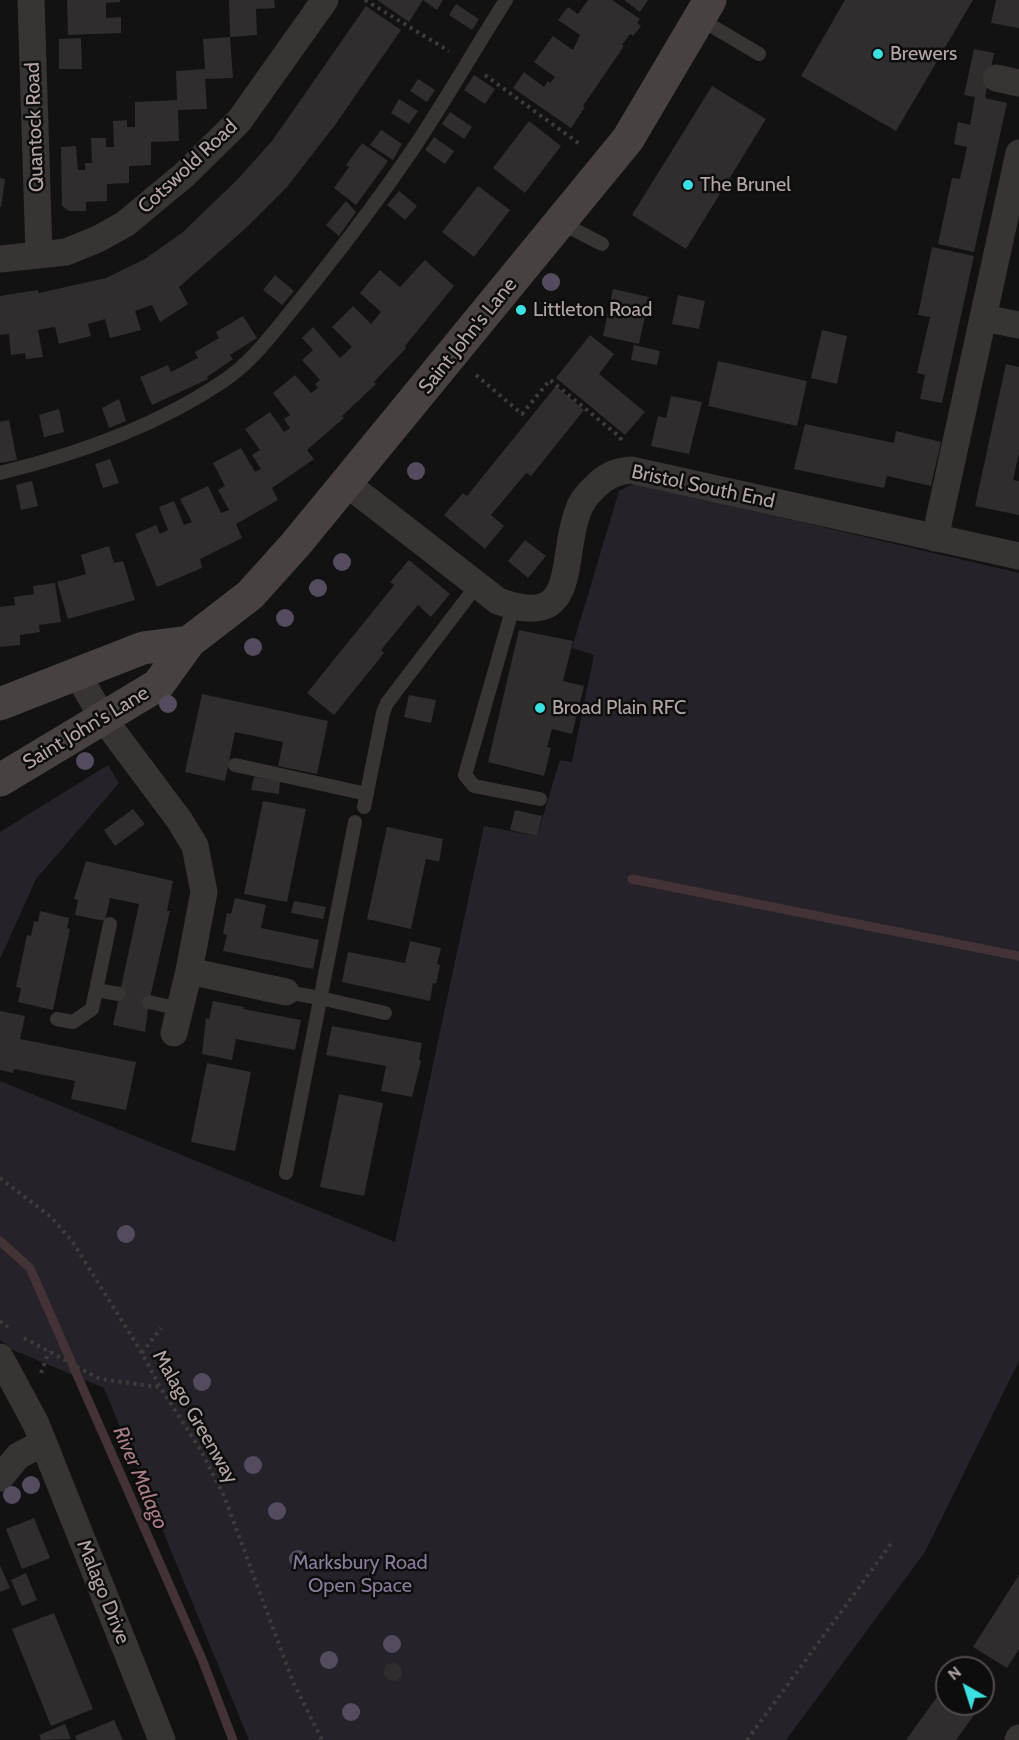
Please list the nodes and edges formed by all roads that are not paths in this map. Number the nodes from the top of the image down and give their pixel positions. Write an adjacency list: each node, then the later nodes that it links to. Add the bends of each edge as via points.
1 (32, 0): 9 (street, Quantock Road)
2 (506, 0): 13 (lane, via 417,143 336,255 251,360 194,399 122,435 58,459)
3 (317, 3): 9 (street, Cotswold Road, via 239,121 184,175 125,224 98,239 66,252)
4 (705, 9): 5 (lane); 7 (main road, Saint John's Lane, via 628,139)
5 (759, 54)
6 (1019, 153): 11 (street)
7 (561, 223): 8 (lane); 14 (main road, Saint John's Lane)
8 (602, 244)
9 (39, 255): 10 (street, Cotswold Road)
10 (0, 259)
11 (983, 318): 12 (street); 15 (street)
12 (1019, 325)
13 (0, 473)
14 (346, 483): 17 (street); 19 (main road, Saint John's Lane, via 250,595)
15 (935, 538): 16 (street, Bristol South End); 18 (street, Bristol South End, via 631,470 619,471 586,495 577,512 565,580 557,597 544,606)
16 (1019, 556)
17 (477, 585): 18 (street); 23 (lane, via 387,703 365,801)
18 (513, 607): 25 (lane, via 465,774 474,786)
19 (189, 642): 20 (main road, via 143,648); 22 (main road, Saint John's Lane, via 158,685)
20 (77, 674): 21 (main road); 22 (street)
21 (0, 704)
22 (103, 718): 24 (main road, Saint John's Lane); 28 (street, via 195,846 204,892)
23 (235, 765)
24 (0, 780)
25 (540, 799)
26 (355, 822): 32 (lane)
27 (110, 924): 29 (lane)
28 (189, 970): 30 (street); 36 (street)
29 (96, 990): 31 (lane); 35 (lane, via 92,1009 73,1022)
30 (286, 992): 32 (lane)
31 (119, 994)
32 (320, 998): 34 (lane); 37 (lane)
33 (149, 1002): 36 (lane)
34 (385, 1013)
35 (57, 1019)
36 (177, 1021)
37 (286, 1173)
38 (0, 1357): 39 (street, Malago Drive)
39 (44, 1443): 40 (street, via 18,1456); 41 (street, Malago Drive)
40 (0, 1478)
41 (162, 1740)

